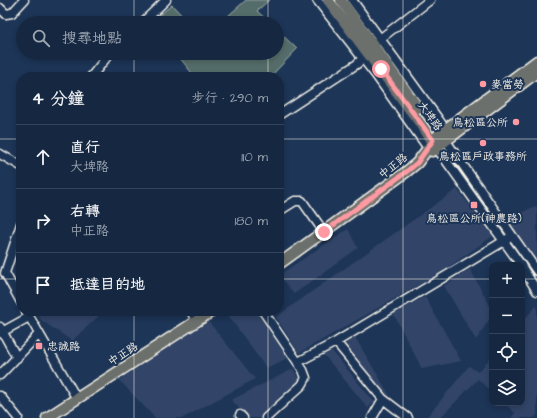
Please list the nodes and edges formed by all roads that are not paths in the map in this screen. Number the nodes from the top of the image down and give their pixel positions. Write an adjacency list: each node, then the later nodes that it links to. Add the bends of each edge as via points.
1 (24, 0): 8 (street, via 12,13 6,14)
2 (316, 0): 10 (street, 大埤路)
3 (328, 0): 10 (main road, 大埤路)
4 (341, 0): 10 (main road, 大埤路)
5 (352, 0): 10 (street, 大埤路)
6 (430, 0): 10 (street)
7 (163, 1): 9 (street)
8 (0, 8)
9 (149, 16)
10 (371, 49): 15 (street); 16 (main road, 大埤路); 16 (street, 大埤路)
11 (104, 60): 13 (street)
12 (537, 61): 16 (main road, 中正路)
13 (95, 72)
14 (537, 73): 16 (main road, 中正路)
15 (284, 111)
16 (436, 142): 20 (main road, 中正路, via 406,172); 21 (street); 23 (street)
17 (0, 154): 18 (street)
18 (16, 163)
19 (284, 208): 20 (street, via 295,201 302,201)
20 (324, 232): 24 (main road, 中正路)
21 (513, 236): 23 (street); 26 (street)
22 (16, 237): 27 (street)
23 (505, 242): 25 (street); 39 (street)
24 (284, 260)
25 (518, 262)
26 (537, 271)
27 (2, 272): 30 (street)
28 (525, 272): 29 (street)
29 (537, 291)
30 (16, 294)
31 (25, 316): 37 (street)
32 (29, 316): 38 (street)
33 (194, 316): 36 (street)
34 (205, 316): 36 (main road, 中正路)
35 (266, 316): 41 (street)
36 (197, 322): 44 (main road, 中正路)
37 (1, 331): 40 (street)
38 (39, 334): 40 (street); 44 (street)
39 (336, 342): 41 (street); 45 (street)
40 (16, 358): 42 (street)
41 (298, 362): 48 (street, via 306,378 302,385)
42 (0, 375)
43 (0, 396): 46 (street)
44 (77, 399): 47 (main road, 中正路)
45 (383, 399): 49 (street); 50 (street)
46 (18, 418)
47 (47, 418)
48 (266, 418)
49 (372, 418)
50 (408, 418)

